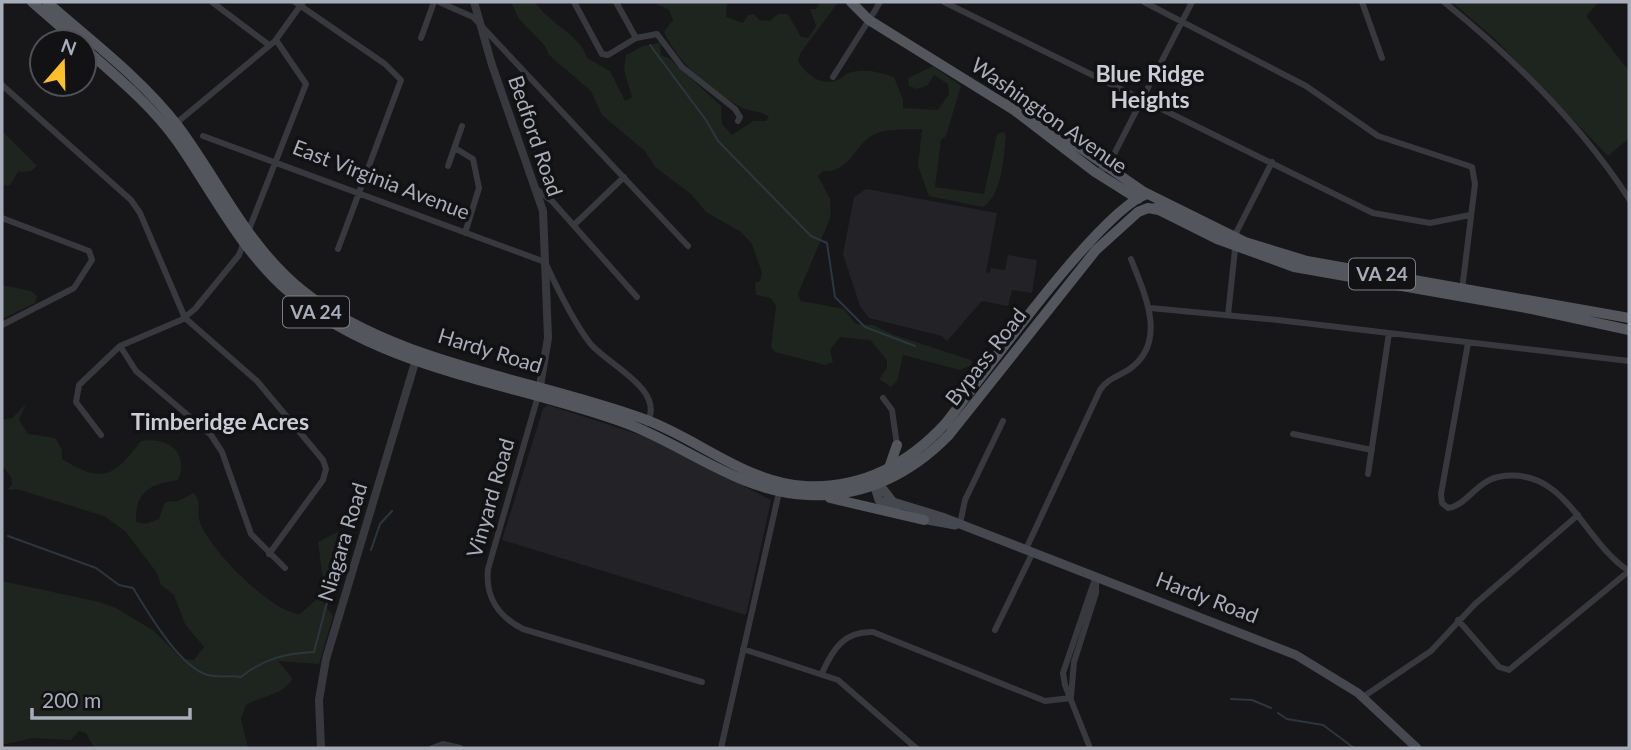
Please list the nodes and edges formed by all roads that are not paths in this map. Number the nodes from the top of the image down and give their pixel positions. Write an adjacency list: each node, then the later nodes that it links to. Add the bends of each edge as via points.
1 (32, 2): 19 (main road)
2 (47, 2): 31 (main road, VA 24, via 144,88)
3 (212, 2): 23 (street)
4 (436, 2): 18 (street, via 468,14); 20 (street)
5 (474, 2): 18 (street, Bedford Road)
6 (574, 2): 21 (street, via 602,54)
7 (616, 2): 21 (street)
8 (852, 2): 16 (main road, Washington Avenue)
9 (880, 2): 16 (street)
10 (944, 2): 28 (street)
11 (1144, 2): 17 (street)
12 (1192, 2): 17 (street)
13 (1362, 2): 24 (street)
14 (1444, 2): 42 (street, via 1535,87 1598,156)
15 (299, 3): 22 (street); 40 (street, via 401,80)
16 (871, 17): 26 (street); 37 (main road, Washington Avenue, via 1032,114)
17 (1180, 23): 28 (street); 44 (street, via 1306,86 1378,136 1470,165 1475,176)
18 (480, 26): 38 (street); 39 (street, Bedford Road)
19 (62, 28)
20 (421, 38)
21 (636, 38): 29 (street, via 653,33 660,36 682,67 739,113)
22 (276, 40): 23 (street); 34 (street, via 306,79)
23 (270, 45): 31 (street)
24 (1382, 58)
25 (98, 60): 31 (main road, VA 24)
26 (833, 77)
27 (2, 85): 60 (street, via 136,206)
28 (1142, 98): 35 (street); 37 (street)
29 (738, 121)
30 (462, 126): 33 (street)
31 (172, 127): 47 (main road, Hardy Road / VA 24); 50 (main road, Hardy Road / VA 24)
32 (203, 136): 34 (street, East Virginia Avenue)
33 (454, 148): 36 (street); 48 (street, via 473,159 480,188)
34 (278, 162): 40 (street, East Virginia Avenue); 47 (street)
35 (1272, 162): 44 (street, via 1383,216 1430,223); 49 (street)
36 (448, 166)
37 (1101, 170): 41 (main road, Washington Avenue)
38 (624, 177): 46 (street); 51 (street)
39 (536, 189): 46 (street); 55 (street, Bedford Road)
40 (360, 195): 48 (street, East Virginia Avenue); 53 (street)
41 (1141, 198): 43 (main road, Washington Avenue); 49 (main road, VA 24); 52 (main road); 78 (main road, Bypass Road / VA 24, via 1076,259 945,424)
42 (1629, 199)
43 (1159, 210): 49 (main road, VA 24); 52 (main road, Bypass Road / VA 24, via 1138,212)
44 (1470, 215): 56 (street)
45 (2, 218): 62 (street, via 89,251 92,257 74,288)
46 (573, 225): 57 (street)
47 (247, 233): 50 (street); 67 (main road, Hardy Road / VA 24, via 276,267 320,304)
48 (465, 233): 55 (street, East Virginia Avenue)
49 (1235, 242): 56 (main road, VA 24, via 1311,271); 59 (street)
50 (244, 245): 60 (street); 67 (main road, Hardy Road / VA 24, via 274,278 328,320 364,340)
51 (688, 246)
52 (1100, 246): 81 (main road, Bypass Road / VA 24, via 949,435 914,466)
53 (338, 249)
54 (1131, 259): 58 (street)
55 (545, 262): 69 (street, Vinyard Road, via 548,338); 71 (street, Bedford Road, via 589,342 625,371 647,398 652,408)
56 (1461, 292): 61 (main road, VA 24); 63 (main road, VA 24)
57 (637, 297)
58 (1150, 308): 59 (street); 87 (street, via 1151,334 1144,353 1100,390)
59 (1228, 315): 64 (street)
60 (185, 318): 66 (street); 88 (street, via 257,381 325,464 323,481)
61 (1629, 318)
62 (2, 325)
63 (1629, 330)
64 (1389, 333): 65 (street); 77 (street)
65 (1468, 343): 68 (street); 84 (street, via 1442,503 1451,508 1485,481 1514,476 1549,485)
66 (120, 346): 75 (street, via 75,393 79,408); 88 (street, via 136,371 211,435 222,452 251,534)
67 (417, 354): 69 (main road, Hardy Road / VA 24); 99 (street, Niagara Road, via 324,667 319,700)
68 (1629, 361)
69 (539, 391): 71 (main road, Hardy Road / VA 24); 73 (main road, Hardy Road / VA 24); 96 (street, Vinyard Road, via 490,560 487,586 495,606 523,629)
70 (883, 398): 76 (street, via 892,410)
71 (649, 421): 73 (street); 82 (main road, Hardy Road / VA 24)
72 (1003, 421): 86 (street, via 965,500)
73 (642, 429): 82 (main road, Hardy Road / VA 24, via 742,480)
74 (1293, 434): 77 (street)
75 (101, 435)
76 (897, 446): 78 (main road); 79 (main road)
77 (1372, 450): 80 (street)
78 (912, 455): 79 (main road, Bypass Road / VA 24)
79 (889, 469): 81 (main road, Bypass Road / VA 24)
80 (1368, 474)
81 (875, 482): 82 (main road, Hardy Road / VA 24); 83 (main road, Bypass Road / VA 24); 85 (main road, Hardy Road, via 885,505); 86 (main road, Hardy Road, via 898,504)
82 (780, 487): 83 (main road, Hardy Road / VA 24); 94 (street)
83 (820, 496): 85 (main road)
84 (1578, 515): 90 (street); 92 (street)
85 (924, 520): 86 (main road, Hardy Road)
86 (960, 524): 87 (main road, Hardy Road)
87 (1030, 551): 91 (main road, Hardy Road); 93 (street)
88 (269, 554): 89 (street)
89 (285, 568)
90 (1629, 571): 92 (street, via 1509,670 1499,667)
91 (1096, 576): 97 (main road, Hardy Road, via 1274,644 1325,670); 98 (street, via 1063,667)
92 (1458, 620): 97 (street, via 1431,651)
93 (995, 630)
94 (743, 649): 95 (street); 102 (street)
95 (822, 673): 98 (street, via 842,640 873,632 1045,701); 103 (street, via 842,683)
96 (702, 682)
97 (1363, 697): 105 (main road, Hardy Road)
98 (1071, 698): 104 (street)
99 (321, 748)
100 (433, 748): 101 (street, via 443,744)
101 (460, 748)
102 (721, 748)
103 (916, 748)
104 (1090, 748)
105 (1417, 748)

